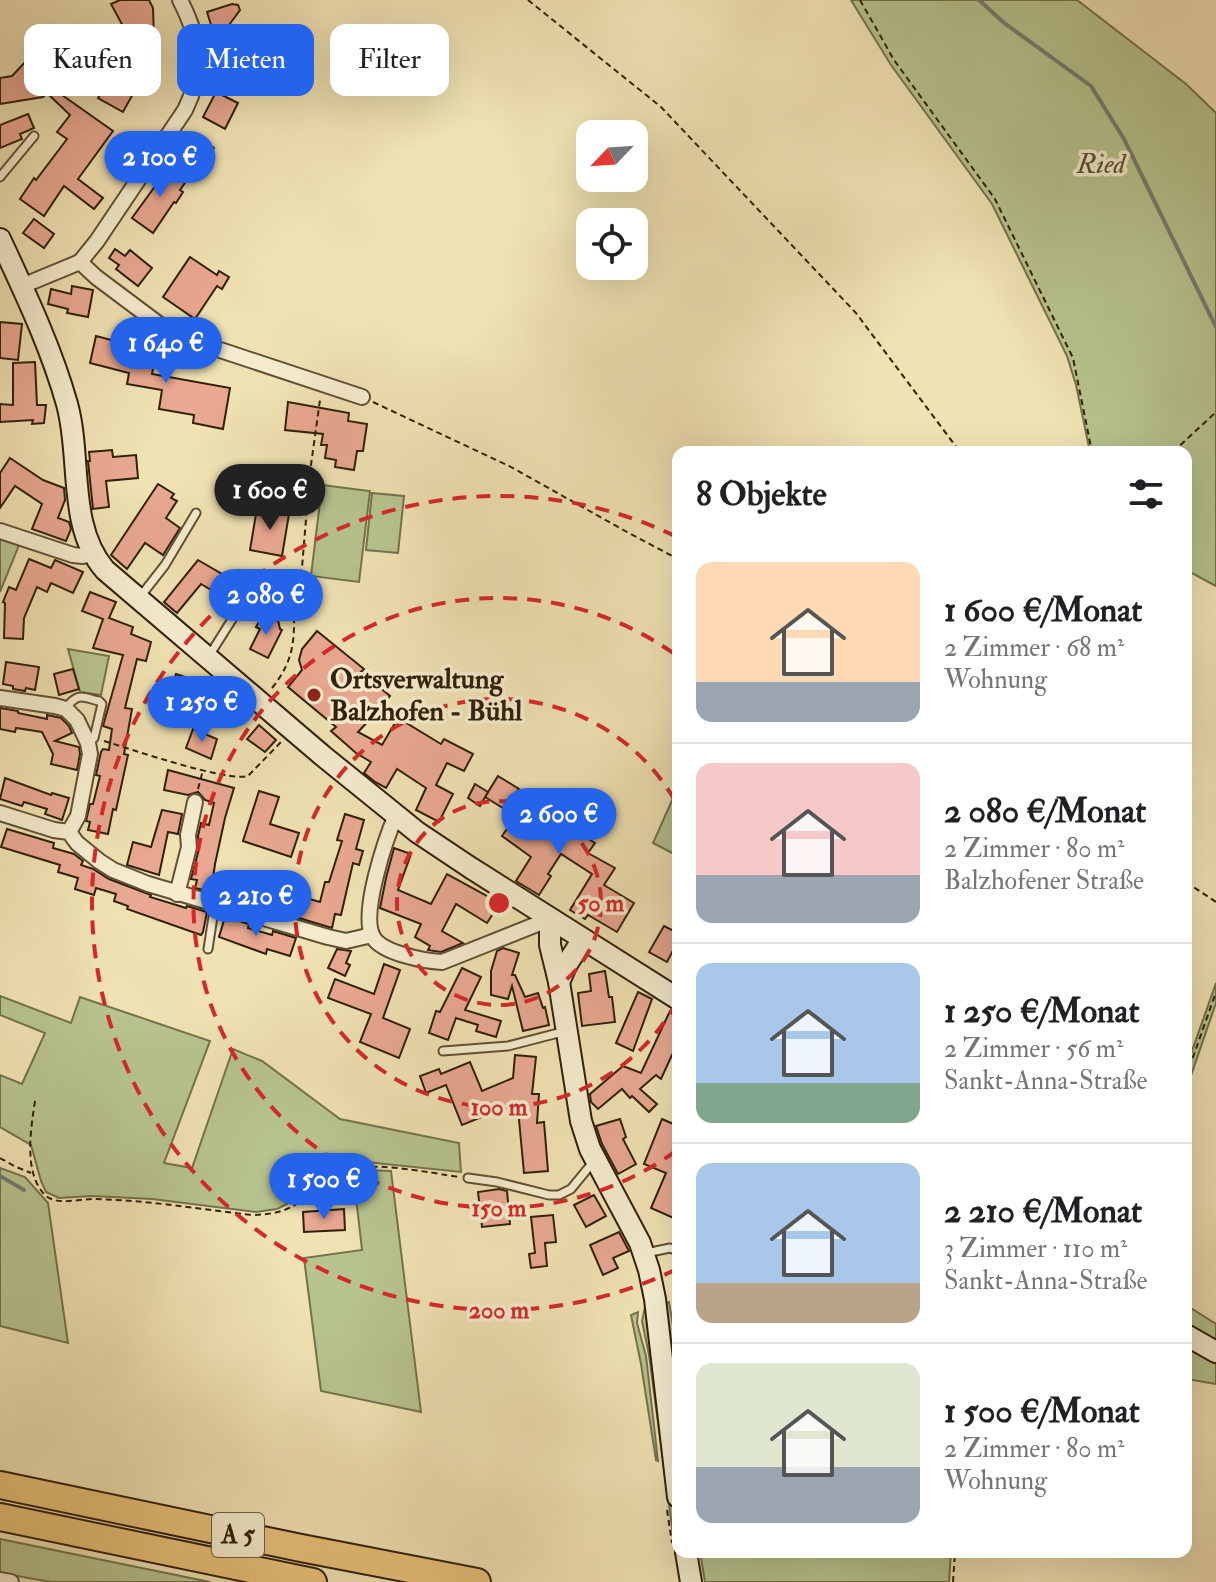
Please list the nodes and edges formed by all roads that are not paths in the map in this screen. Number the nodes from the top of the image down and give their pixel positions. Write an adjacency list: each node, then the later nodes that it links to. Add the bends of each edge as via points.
1 (180, 0): 5 (street, via 198,54 191,98)
2 (34, 136): 3 (lane)
3 (0, 177)
4 (0, 239): 6 (street)
5 (80, 262): 6 (street); 7 (street, via 172,332)
6 (22, 286): 10 (street, via 68,408 81,518)
7 (362, 397)
8 (196, 513): 12 (lane)
9 (0, 531): 10 (street, via 73,555)
10 (93, 554): 12 (street)
11 (248, 594): 13 (lane)
12 (138, 599): 13 (street)
13 (208, 657): 19 (street)
14 (0, 698): 15 (street)
15 (66, 709): 16 (street); 16 (lane, via 79,696 102,704)
16 (91, 740): 20 (street, via 78,816)
17 (195, 802): 21 (street)
18 (0, 813): 20 (street)
19 (396, 815): 23 (street); 24 (street, via 368,911)
20 (69, 832): 21 (street, via 113,870)
21 (177, 894): 22 (street)
22 (215, 904): 24 (street, via 346,941); 26 (lane)
23 (550, 919): 24 (street, via 442,962 398,953); 25 (street); 27 (street)
24 (372, 935)
25 (583, 939): 27 (street); 28 (street)
26 (208, 949)
27 (559, 982): 29 (street)
28 (672, 995)
29 (566, 1031): 30 (lane, via 508,1046); 31 (street, via 581,1121)
30 (443, 1051)
31 (596, 1162): 32 (lane, via 559,1195); 34 (street)
32 (468, 1178)
33 (672, 1249): 34 (lane)
34 (644, 1253): 37 (street, via 655,1299)
35 (1192, 1338): 36 (street)
36 (1216, 1352)
37 (672, 1447)
38 (0, 1485): 44 (highway, A 5)
39 (0, 1517): 43 (highway, A 5)
40 (687, 1558): 45 (street)
41 (0, 1580): 42 (street)
42 (11, 1582)
43 (313, 1582)
44 (477, 1582)
45 (691, 1582)

